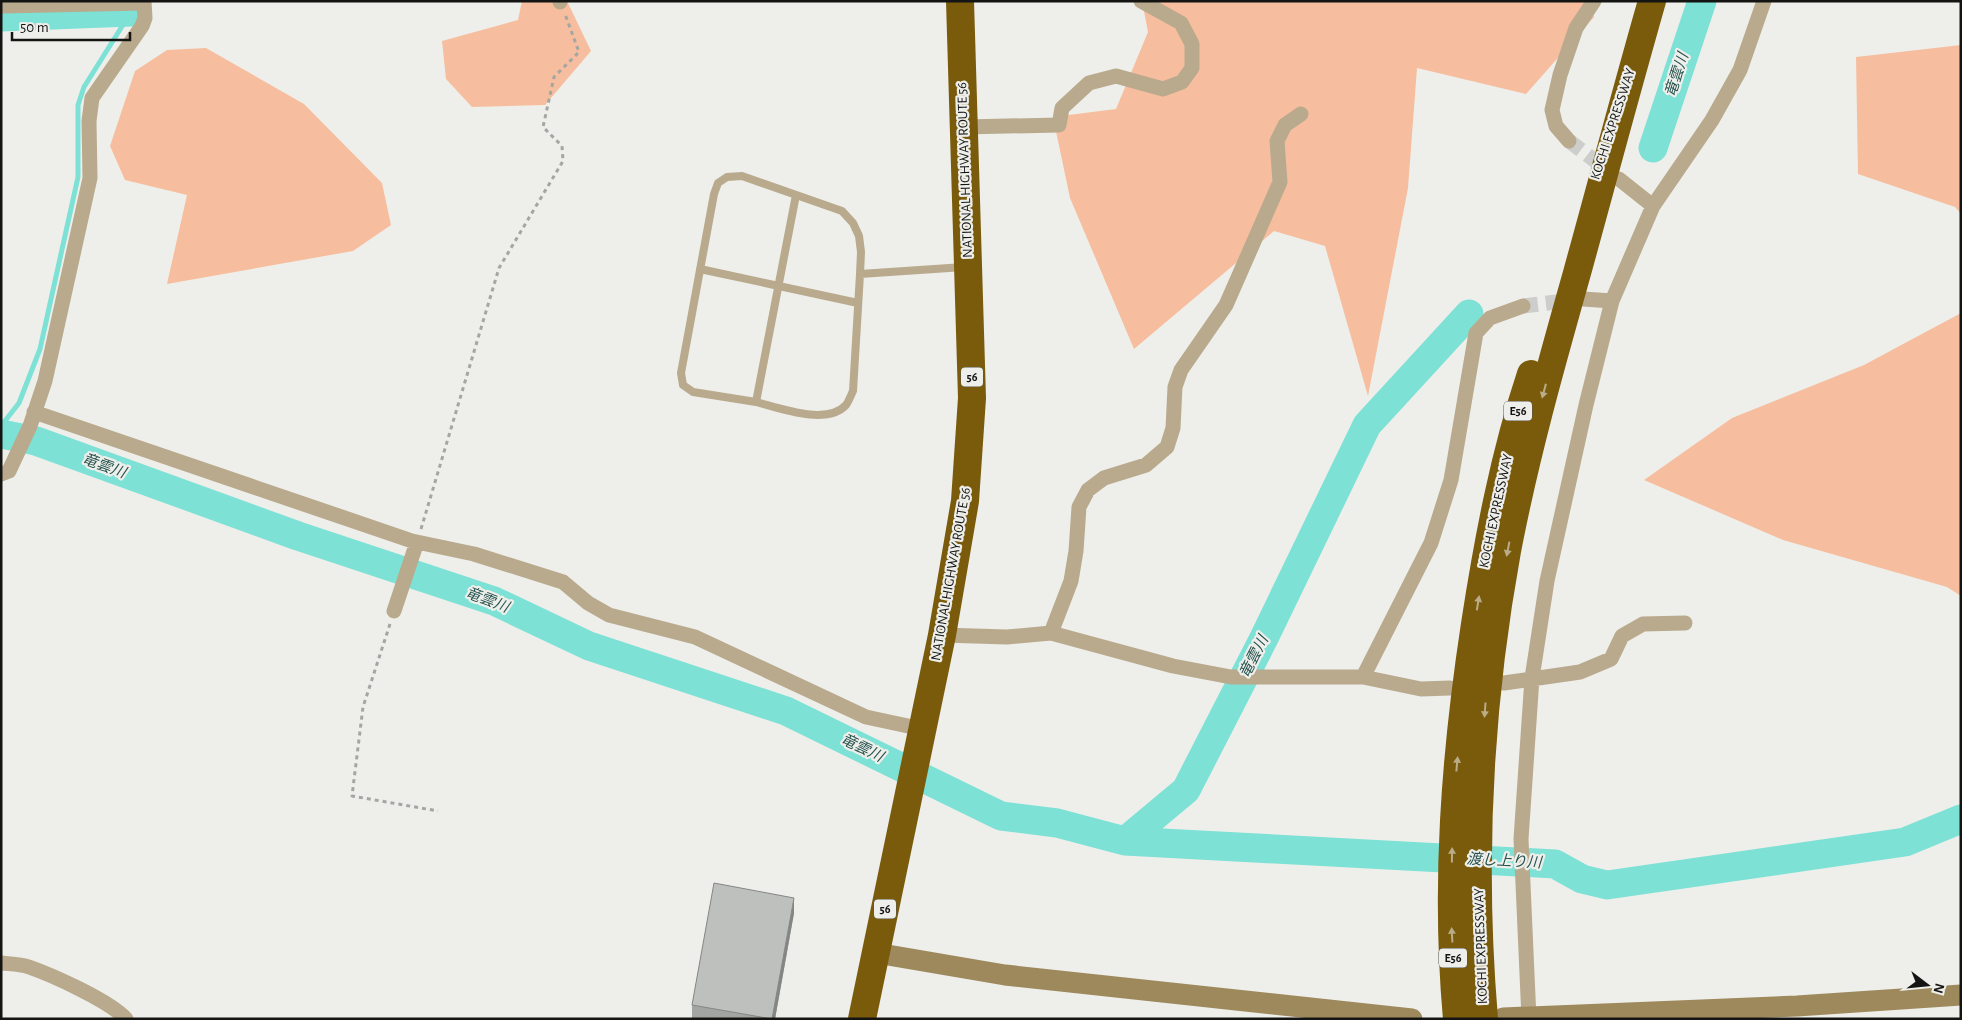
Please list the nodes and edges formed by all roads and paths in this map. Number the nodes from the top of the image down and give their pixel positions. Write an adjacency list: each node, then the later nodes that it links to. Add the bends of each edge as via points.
1 (960, 1): 10 (highway, NATIONAL HIGHWAY ROUTE 56 / 56)
2 (1141, 1): 10 (street, via 1180,22 1192,44 1192,68 1182,82 1163,89 1116,76 1088,83 1062,108 1059,125)
3 (1594, 1): 11 (street, via 1576,28 1552,110 1556,126)
4 (1764, 1): 14 (street, via 1740,70 1712,120)
5 (144, 2): 7 (street); 24 (street, via 142,26 92,98 90,178 45,381)
6 (560, 2): 26 (path, via 579,52 554,77 543,127 562,146 563,161 499,268)
7 (1, 6)
8 (1649, 12): 37 (highway, KOCHI EXPRESSWAY / E56, via 1536,418 1507,552 1486,703)
9 (1301, 114): 29 (street, via 1285,125 1277,140 1280,182 1226,305 1181,370 1175,387 1173,428 1167,447 1146,466 1104,478 1088,490 1079,507 1071,581)
10 (964, 127): 15 (highway, NATIONAL HIGHWAY ROUTE 56 / 56)
11 (1569, 141)
12 (1620, 179): 14 (street)
13 (796, 195): 16 (lane, via 742,176 727,177 718,183); 17 (lane, via 842,211 854,223 861,252); 18 (lane)
14 (1653, 206): 20 (street)
15 (968, 266): 17 (lane); 30 (highway, NATIONAL HIGHWAY ROUTE 56 / 56, via 972,398 965,501)
16 (700, 269): 18 (lane); 23 (lane, via 681,373 683,385 693,392)
17 (860, 274): 21 (lane)
18 (778, 286): 21 (lane); 23 (lane)
19 (1583, 299): 20 (street)
20 (1612, 301): 32 (street, via 1548,581)
21 (858, 303): 23 (lane, via 853,391 845,405 828,415 820,415)
22 (1523, 306): 31 (street, via 1490,318 1476,333 1451,480 1431,543)
23 (756, 402)
24 (32, 419): 25 (street, via 9,471); 26 (street)
25 (1, 474)
26 (417, 542): 27 (street); 35 (street, via 474,554 563,582 609,615 695,637 866,717)
27 (394, 611): 36 (path, via 363,707 352,796)
28 (1685, 623): 32 (street, via 1643,624 1622,636 1611,659 1580,672)
29 (1051, 633): 30 (street, via 1007,637); 31 (street, via 1173,666 1230,677)
30 (942, 635): 35 (highway, NATIONAL HIGHWAY ROUTE 56 / 56)
31 (1363, 677): 34 (street, via 1421,689)
32 (1532, 678): 33 (street); 42 (street, via 1521,839)
33 (1504, 683)
34 (1450, 688)
35 (920, 738): 38 (highway, NATIONAL HIGHWAY ROUTE 56 / 56)
36 (438, 811)
37 (1466, 815): 43 (highway, KOCHI EXPRESSWAY / E56); 47 (highway, KOCHI EXPRESSWAY / E56, one-way to 37, via 1451,896)
38 (876, 953): 45 (highway, NATIONAL HIGHWAY ROUTE 56 / 56); 46 (street, via 1005,975)
39 (1, 963): 44 (street, via 36,970 117,1010)
40 (1961, 996): 41 (street)
41 (1797, 1012): 42 (street)
42 (1528, 1017): 43 (street)
43 (1494, 1018)
44 (126, 1019)
45 (862, 1019)
46 (1412, 1019)
47 (1457, 1019)

